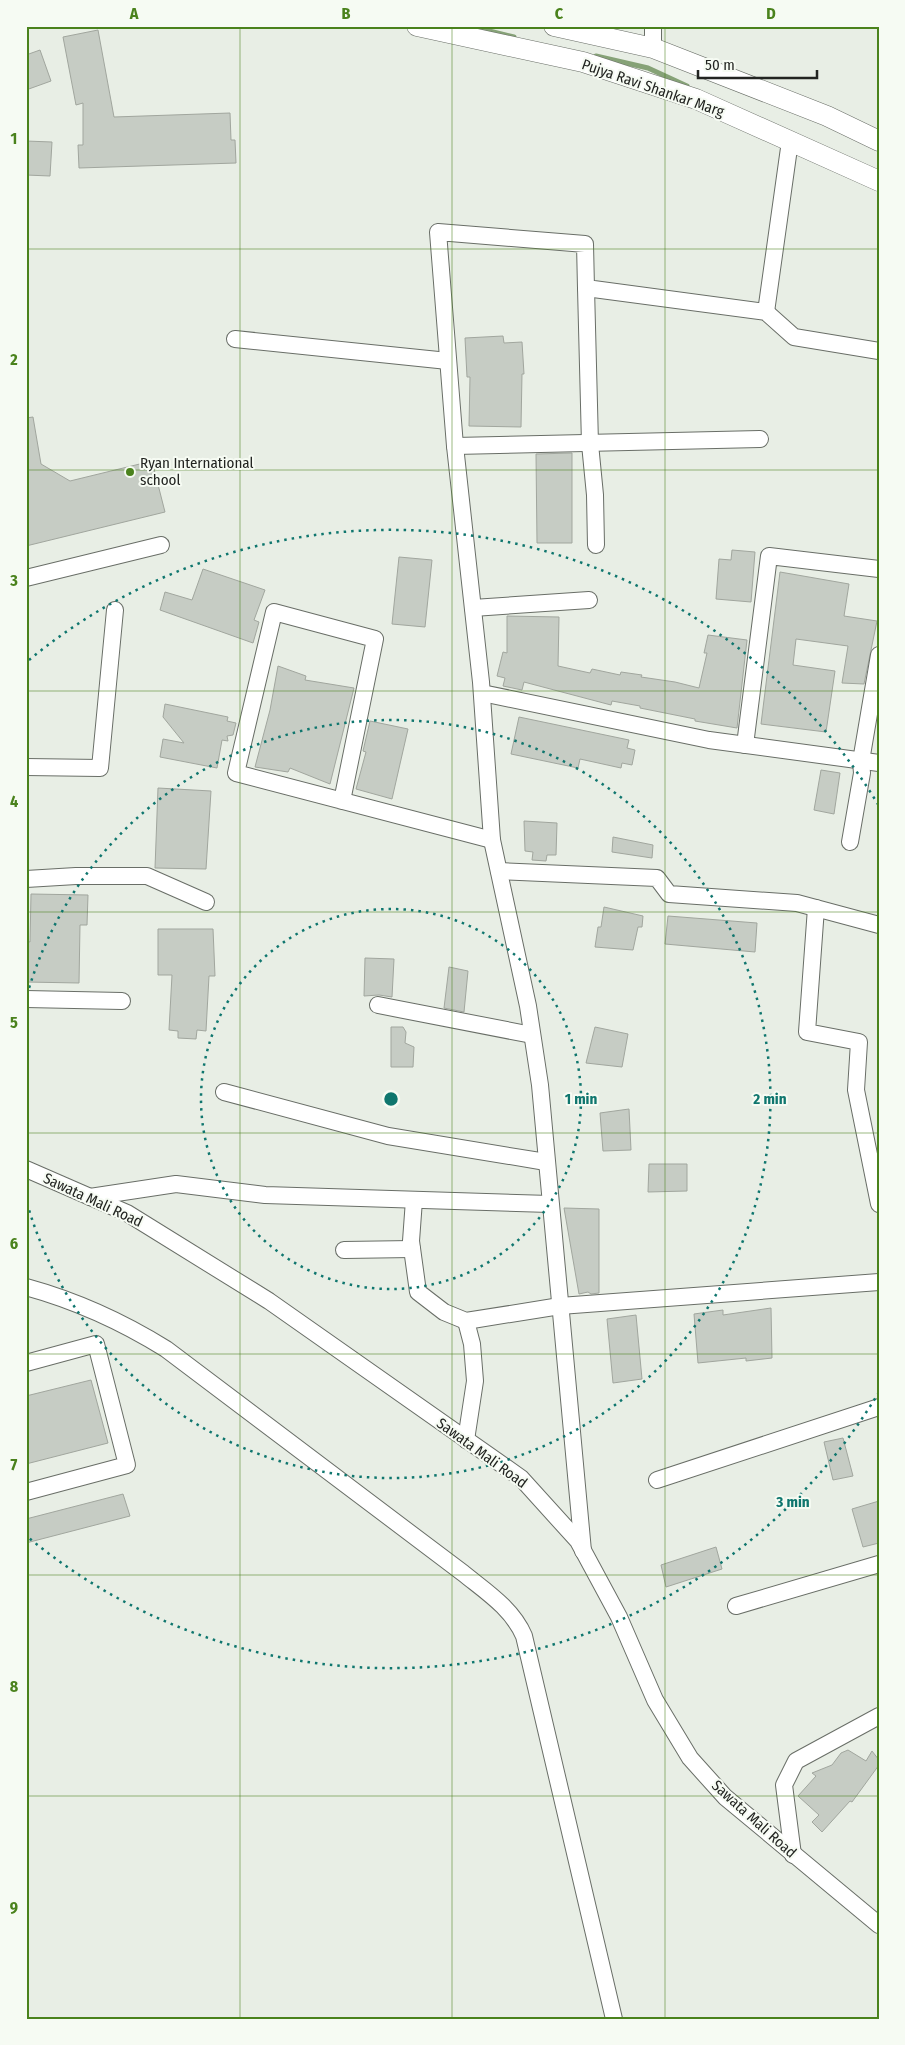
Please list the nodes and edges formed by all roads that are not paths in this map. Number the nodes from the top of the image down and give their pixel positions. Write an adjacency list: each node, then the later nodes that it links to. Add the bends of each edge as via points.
1 (417, 26): 5 (main road, Pujya Ravi Shankar Marg, via 583,62 696,100)
2 (554, 26): 4 (main road)
3 (653, 26): 4 (street)
4 (653, 48): 6 (main road, via 827,116)
5 (790, 141): 7 (main road, Pujya Ravi Shankar Marg); 9 (street)
6 (879, 141)
7 (879, 181)
8 (586, 288): 9 (street); 12 (street, via 586,244 438,232); 14 (street)
9 (766, 312): 11 (street, via 794,337)
10 (235, 339): 12 (street)
11 (879, 351)
12 (448, 361): 15 (street)
13 (760, 440): 14 (street)
14 (590, 444): 15 (street); 17 (street)
15 (455, 446): 21 (street)
16 (161, 545): 19 (street)
17 (596, 545)
18 (879, 569): 25 (street, via 769,556)
19 (26, 578)
20 (589, 600): 21 (street)
21 (473, 608): 24 (street)
22 (115, 610): 28 (street, via 100,768)
23 (879, 655): 26 (street)
24 (482, 693): 25 (street); 30 (street)
25 (745, 745): 26 (street)
26 (861, 761): 27 (street); 31 (street)
27 (879, 763)
28 (26, 767)
29 (342, 801): 29 (street, via 236,773 274,612 375,639); 30 (street)
30 (492, 840): 32 (street)
31 (850, 842)
32 (499, 871): 35 (street, via 657,878 669,894 797,903); 40 (street)
33 (26, 879): 34 (street, via 147,876)
34 (206, 902)
35 (816, 908): 36 (street); 44 (street, via 807,1032 859,1042 856,1090)
36 (879, 925)
37 (26, 999): 38 (street)
38 (122, 1000)
39 (378, 1006): 40 (street)
40 (532, 1035): 42 (street)
41 (224, 1092): 42 (street, via 388,1136)
42 (546, 1162): 47 (street)
43 (26, 1170): 45 (street, Sawata Mali Road)
44 (877, 1184): 48 (street)
45 (90, 1197): 46 (street, via 176,1184 265,1195); 57 (street, Sawata Mali Road, via 127,1213 269,1301)
46 (414, 1200): 47 (street); 49 (street)
47 (550, 1204): 53 (street)
48 (879, 1204)
49 (412, 1249): 50 (street); 54 (street, via 418,1292 444,1312)
50 (344, 1250)
51 (879, 1282): 53 (street)
52 (26, 1286): 66 (street, via 92,1308 166,1349 463,1573 504,1606 519,1624)
53 (560, 1306): 54 (street); 60 (street)
54 (466, 1321): 57 (street, via 472,1344 475,1381)
55 (26, 1363): 59 (street, via 96,1344 127,1466)
56 (879, 1407): 58 (street)
57 (466, 1440): 60 (street, Sawata Mali Road, via 521,1478 578,1541)
58 (657, 1480)
59 (26, 1492)
60 (583, 1551): 64 (street, Sawata Mali Road, via 619,1618 655,1700 690,1758 725,1797)
61 (879, 1564): 62 (street)
62 (736, 1606)
63 (875, 1723): 64 (street, via 796,1761 784,1785)
64 (794, 1855): 65 (street, Sawata Mali Road)
65 (879, 1925)
66 (614, 2019)

